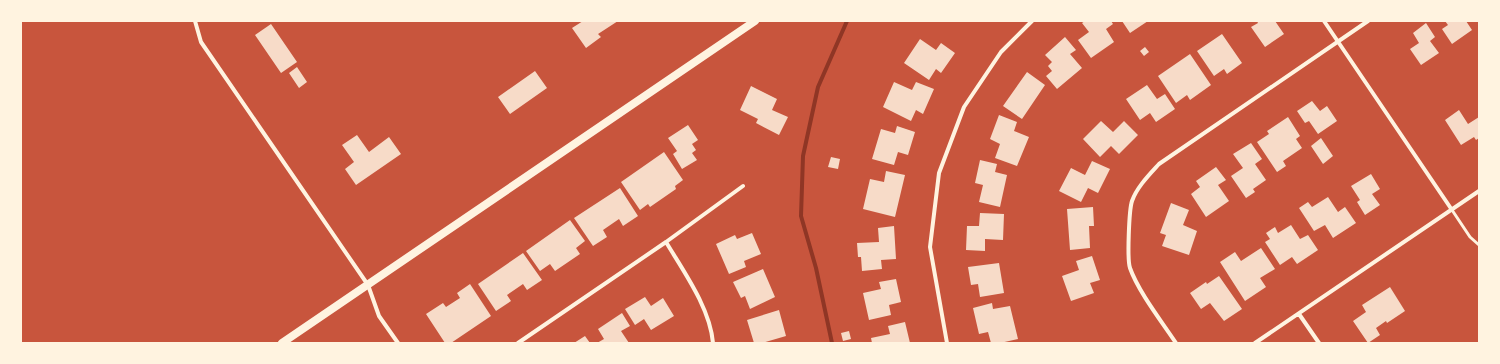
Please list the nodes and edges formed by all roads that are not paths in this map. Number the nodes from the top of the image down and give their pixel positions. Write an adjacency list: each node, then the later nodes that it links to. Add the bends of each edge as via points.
1 (194, 21): 12 (street, via 201,42)
2 (755, 21): 12 (main road)
3 (1032, 21): 18 (street, via 1001,52 964,107 939,173 930,247)
4 (1324, 21): 6 (street)
5 (1368, 21): 6 (street)
6 (1338, 42): 9 (street); 19 (street, via 1159,164 1132,201 1129,267 1139,287)
7 (743, 186): 10 (street)
8 (1479, 191): 9 (street)
9 (1452, 210): 11 (lane, via 1470,237); 13 (street)
10 (666, 242): 16 (street); 17 (street, via 697,293 712,330)
11 (1479, 245)
12 (368, 285): 14 (main road); 15 (street, via 379,316)
13 (1299, 314): 20 (street); 21 (street)
14 (282, 343)
15 (398, 343)
16 (518, 343)
17 (713, 343)
18 (947, 343)
19 (1176, 343)
20 (1255, 343)
21 (1319, 343)

